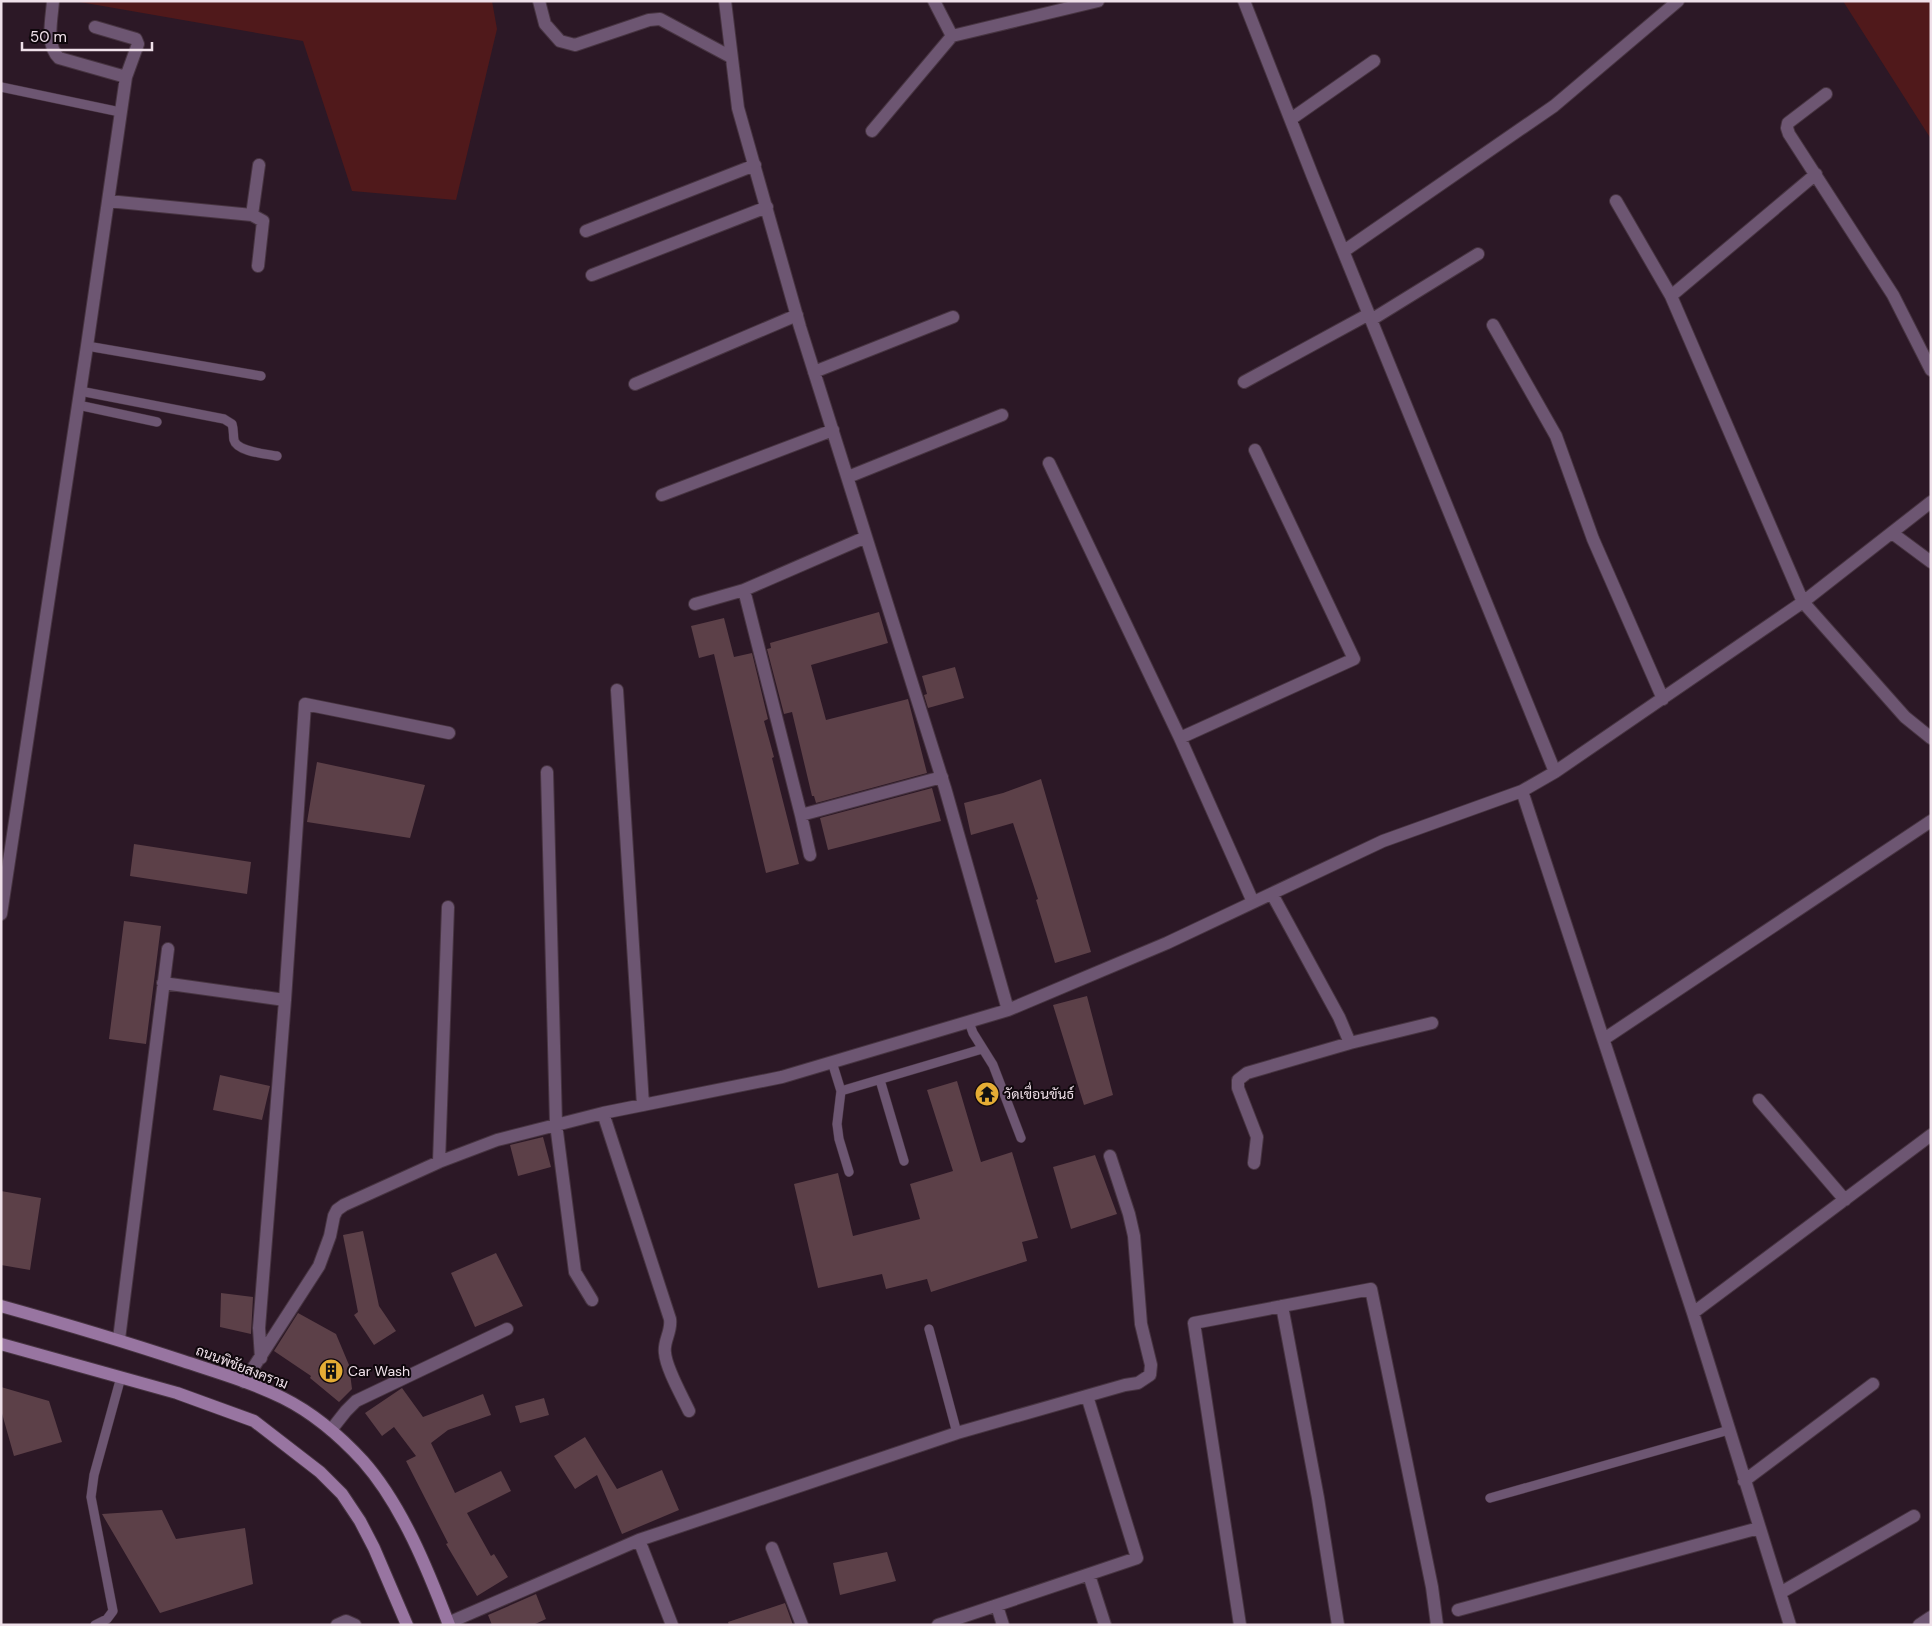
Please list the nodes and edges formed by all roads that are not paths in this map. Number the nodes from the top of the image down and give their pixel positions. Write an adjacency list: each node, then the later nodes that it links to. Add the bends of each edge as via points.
1 (53, 1): 12 (street, via 51,32 54,54)
2 (539, 1): 10 (street, via 545,24 560,41 576,45 649,20 660,20)
3 (725, 1): 10 (street)
4 (934, 1): 9 (street)
5 (1098, 1): 9 (street)
6 (1244, 1): 16 (street)
7 (1678, 1): 26 (street, via 1554,106)
8 (95, 27): 12 (street, via 136,38 138,44)
9 (952, 36): 17 (street)
10 (731, 57): 19 (street, via 738,108)
11 (1374, 62): 16 (street)
12 (126, 77): 15 (street)
13 (1, 87): 15 (lane)
14 (1826, 94): 20 (street, via 1788,123 1787,128)
15 (120, 112): 22 (street)
16 (1291, 119): 26 (street)
17 (872, 131)
18 (259, 165): 24 (street)
19 (755, 165): 23 (street); 25 (street)
20 (1816, 174): 30 (street); 36 (street, via 1894,295)
21 (1616, 201): 30 (street)
22 (108, 202): 24 (street); 35 (street)
23 (766, 207): 29 (street); 31 (street)
24 (252, 215): 28 (street, via 263,221)
25 (586, 231)
26 (1344, 251): 33 (street)
27 (1478, 254): 33 (street)
28 (258, 266)
29 (592, 275)
30 (1671, 296): 56 (street)
31 (797, 316): 37 (street); 40 (street)
32 (953, 317): 37 (street)
33 (1370, 317): 39 (street); 64 (street)
34 (1493, 325): 59 (street, via 1556,436 1593,540)
35 (87, 346): 38 (lane); 41 (street)
36 (1931, 370)
37 (814, 372): 45 (street)
38 (261, 376)
39 (1244, 382)
40 (635, 384)
41 (80, 391): 42 (street); 47 (lane, via 224,419 232,424 238,446)
42 (78, 405): 44 (lane); 73 (street)
43 (1002, 415): 49 (street)
44 (157, 422)
45 (833, 430): 49 (street); 50 (street)
46 (1255, 450): 61 (street, via 1354,659)
47 (277, 456)
48 (1049, 463): 61 (street)
49 (848, 477): 53 (street)
50 (662, 495)
51 (1931, 502): 52 (street)
52 (1892, 533): 54 (street); 56 (street)
53 (866, 537): 55 (street); 65 (street)
54 (1931, 562)
55 (744, 590): 57 (street); 67 (street)
56 (1803, 602): 59 (street); 62 (street, via 1904,717)
57 (695, 604)
58 (617, 690): 87 (street)
59 (1662, 699): 64 (street)
60 (449, 733): 76 (street, via 305,704)
61 (1180, 738): 71 (street)
62 (1931, 738)
63 (547, 772): 89 (street)
64 (1555, 772): 66 (street)
65 (942, 777): 67 (street); 77 (street)
66 (1522, 791): 70 (street, via 1382,841); 80 (street)
67 (801, 815): 69 (street)
68 (1931, 822): 80 (street)
69 (810, 854)
70 (1272, 894): 71 (street); 81 (street)
71 (1253, 902): 77 (street, via 1167,943)
72 (448, 907): 94 (street)
73 (1, 914)
74 (168, 949): 75 (street)
75 (164, 984): 76 (street); 104 (street)
76 (285, 1000): 106 (street, via 259,1328)
77 (1008, 1010): 78 (street)
78 (969, 1022): 82 (lane); 83 (street)
79 (1432, 1023): 81 (street)
80 (1604, 1039): 101 (street)
81 (1350, 1042): 95 (street, via 1247,1073 1238,1080 1238,1088 1257,1137)
82 (982, 1050): 84 (lane); 91 (lane, via 993,1064)
83 (832, 1062): 85 (lane); 87 (street, via 782,1078)
84 (880, 1080): 85 (lane); 93 (lane)
85 (842, 1091): 96 (lane, via 838,1131)
86 (1759, 1100): 97 (street)
87 (643, 1105): 88 (street)
88 (603, 1113): 89 (street); 111 (street, via 670,1319 670,1333 665,1344 666,1360)
89 (556, 1124): 94 (street, via 497,1140); 98 (street, via 575,1272)
90 (1931, 1135): 97 (street)
91 (1021, 1138)
92 (1110, 1156): 110 (street, via 1130,1214 1141,1324 1151,1365 1150,1375 1138,1383)
93 (904, 1161)
94 (439, 1162): 106 (street, via 337,1210 319,1266)
95 (1254, 1162)
96 (849, 1172)
97 (1845, 1200): 101 (street)
98 (592, 1300)
99 (1, 1306): 104 (main road, ถนนพิชัยสงคราม)
100 (1282, 1306): 136 (street, via 1194,1323); 137 (street); 138 (street, via 1371,1289)
101 (1693, 1313): 113 (street)
102 (507, 1329): 112 (street, via 356,1401)
103 (929, 1329): 114 (lane)
104 (119, 1339): 108 (main road, ถนนพิชัยสงคราม)
105 (1, 1344): 107 (main road)
106 (261, 1358): 108 (street)
107 (121, 1377): 127 (lane, via 91,1497 113,1611 107,1619); 130 (main road, via 254,1421 320,1472 342,1494 360,1521)
108 (244, 1382): 112 (main road, ถนนพิชัยสงคราม, via 282,1397)
109 (1873, 1384): 115 (street)
110 (1087, 1396): 114 (street); 121 (street, via 1137,1558)
111 (689, 1411)
112 (331, 1430): 126 (main road, ถนนพิชัยสงคราม, via 364,1462 392,1501 428,1568)
113 (1729, 1430): 115 (street); 116 (lane)
114 (957, 1433): 119 (street)
115 (1744, 1481): 118 (street)
116 (1490, 1498)
117 (1914, 1516): 122 (street)
118 (1759, 1528): 122 (street); 124 (street)
119 (639, 1540): 126 (street); 131 (street)
120 (772, 1548): 132 (street)
121 (1089, 1575): 123 (street); 135 (street)
122 (1780, 1593): 139 (street)
123 (997, 1606): 133 (street); 134 (street)
124 (1458, 1610)
125 (1931, 1617): 140 (street)
126 (448, 1624)
127 (95, 1625)
128 (337, 1625): 129 (street, via 346,1622)
129 (355, 1625)
130 (406, 1625)
131 (672, 1625)
132 (802, 1625)
133 (938, 1625)
134 (1003, 1625)
135 (1105, 1625)
136 (1240, 1625)
137 (1338, 1625)
138 (1438, 1625)
139 (1790, 1625)
140 (1919, 1625)

